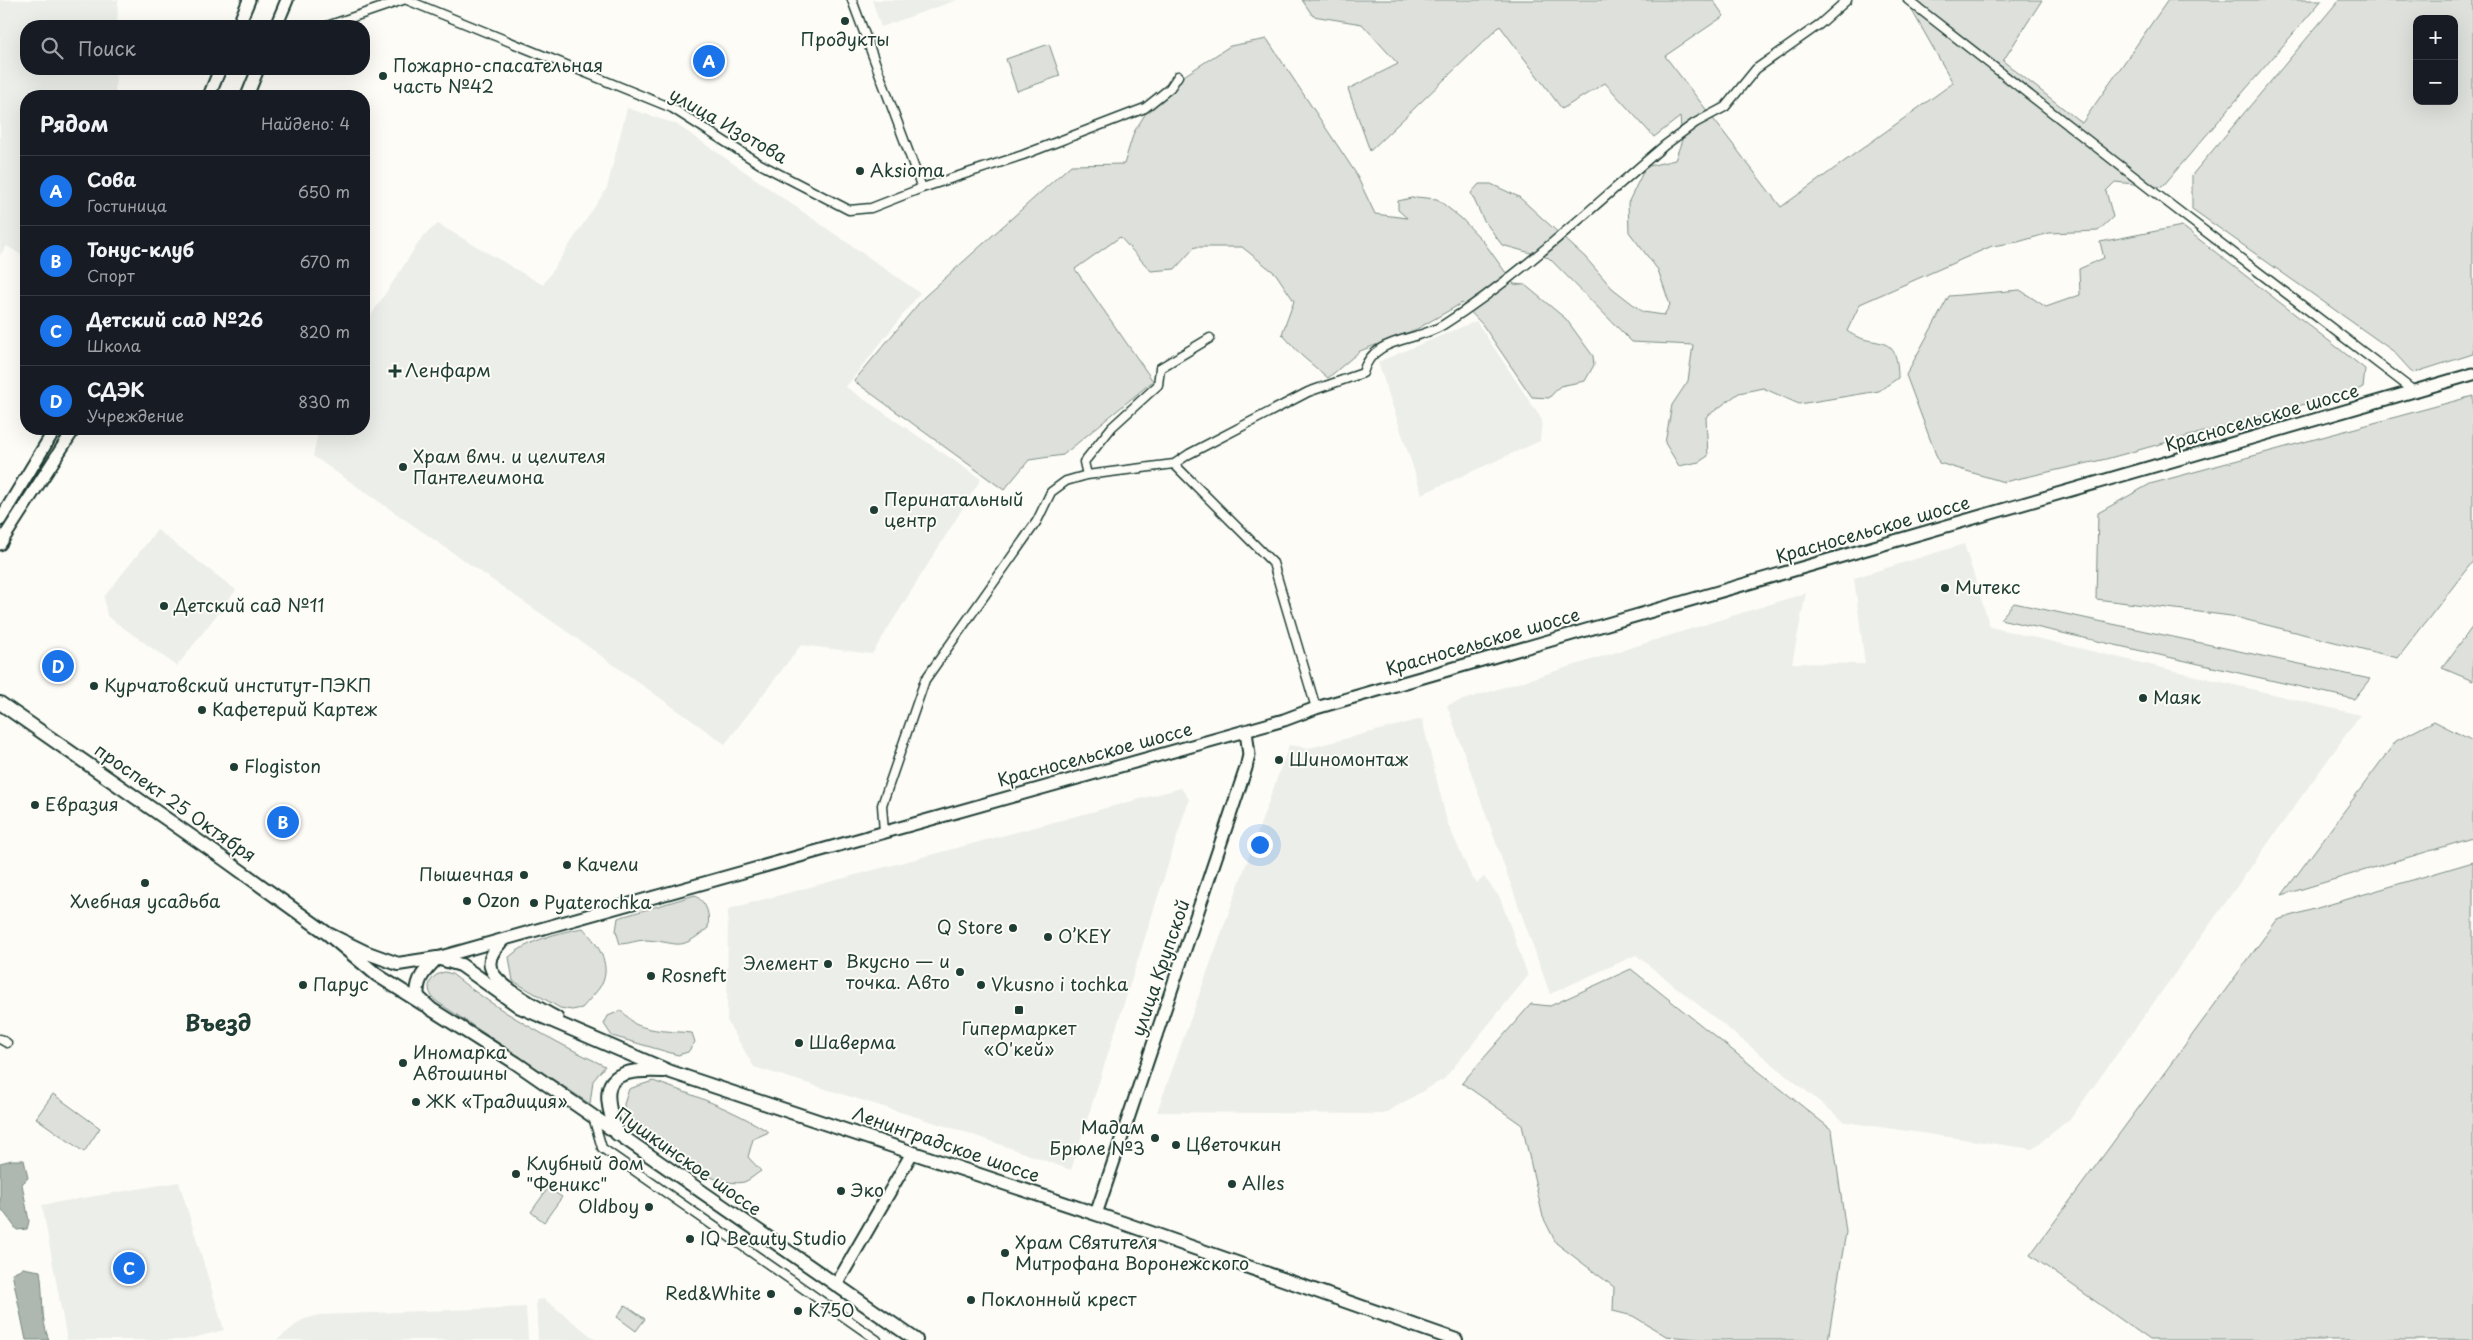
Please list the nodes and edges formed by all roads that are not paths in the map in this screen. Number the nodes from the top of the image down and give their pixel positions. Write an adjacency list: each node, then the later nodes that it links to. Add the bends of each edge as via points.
1 (249, 0): 7 (main road)
2 (287, 0): 10 (main road)
3 (405, 0): 11 (street); 17 (street, улица Изотова, via 672,108 760,164 849,210 871,208)
4 (852, 0): 17 (street)
5 (1847, 0): 23 (street, via 1820,24 1756,69 1725,107 1665,145 1494,292 1440,327 1382,346 1365,365 1363,373 1308,392)
6 (1908, 0): 20 (street)
7 (244, 12): 8 (main road); 9 (main road)
8 (241, 20)
9 (244, 20)
10 (279, 20)
11 (345, 20)
12 (222, 75): 15 (main road)
13 (255, 75): 16 (main road)
14 (1178, 76): 17 (street, улица Изотова, via 1170,88 1145,108 1023,155)
15 (214, 86)
16 (249, 90)
17 (922, 188)
18 (1210, 338): 24 (street, via 1160,368 1158,385 1112,427 1084,462)
19 (2473, 374): 20 (main road, Красносельское шоссе)
20 (2414, 391): 28 (main road, Красносельское шоссе)
21 (51, 435): 25 (main road)
22 (70, 435): 26 (main road)
23 (1174, 464): 24 (street); 28 (street, via 1273,563)
24 (1087, 476): 30 (street, via 1066,481 1052,492 1036,521 925,680 882,805)
25 (0, 520)
26 (0, 544)
27 (0, 703): 31 (main road, проспект 25 Октября)
28 (1316, 708): 29 (main road, Красносельское шоссе)
29 (1246, 731): 30 (main road, Красносельское шоссе); 40 (main road, улица Крупской, via 1249,755 1246,768)
30 (884, 832): 32 (main road, Красносельское шоссе)
31 (328, 934): 33 (main road, проспект 25 Октября, via 398,964); 34 (main road, проспект 25 Октября, via 377,975)
32 (503, 940): 33 (main road, Красносельское шоссе); 35 (main road, via 489,962 491,973)
33 (437, 958): 34 (main road, via 424,972 418,988 418,997); 35 (main road, Ленинградское шоссе, via 461,965 520,1007)
34 (435, 1011): 37 (main road, Пушкинское шоссе)
35 (579, 1033): 36 (main road, Ленинградское шоссе)
36 (671, 1072): 38 (main road, via 642,1070 626,1072 615,1078 608,1090 609,1111); 39 (main road, Ленинградское шоссе)
37 (593, 1117): 38 (main road, Пушкинское шоссе); 42 (street, via 602,1148)
38 (617, 1134): 41 (main road, Пушкинское шоссе)
39 (912, 1152): 40 (main road, Ленинградское шоссе); 41 (main road)
40 (1096, 1214): 44 (main road, Ленинградское шоссе)
41 (836, 1285): 43 (main road, Пушкинское шоссе)
42 (877, 1340)
43 (916, 1340)
44 (1456, 1340)

